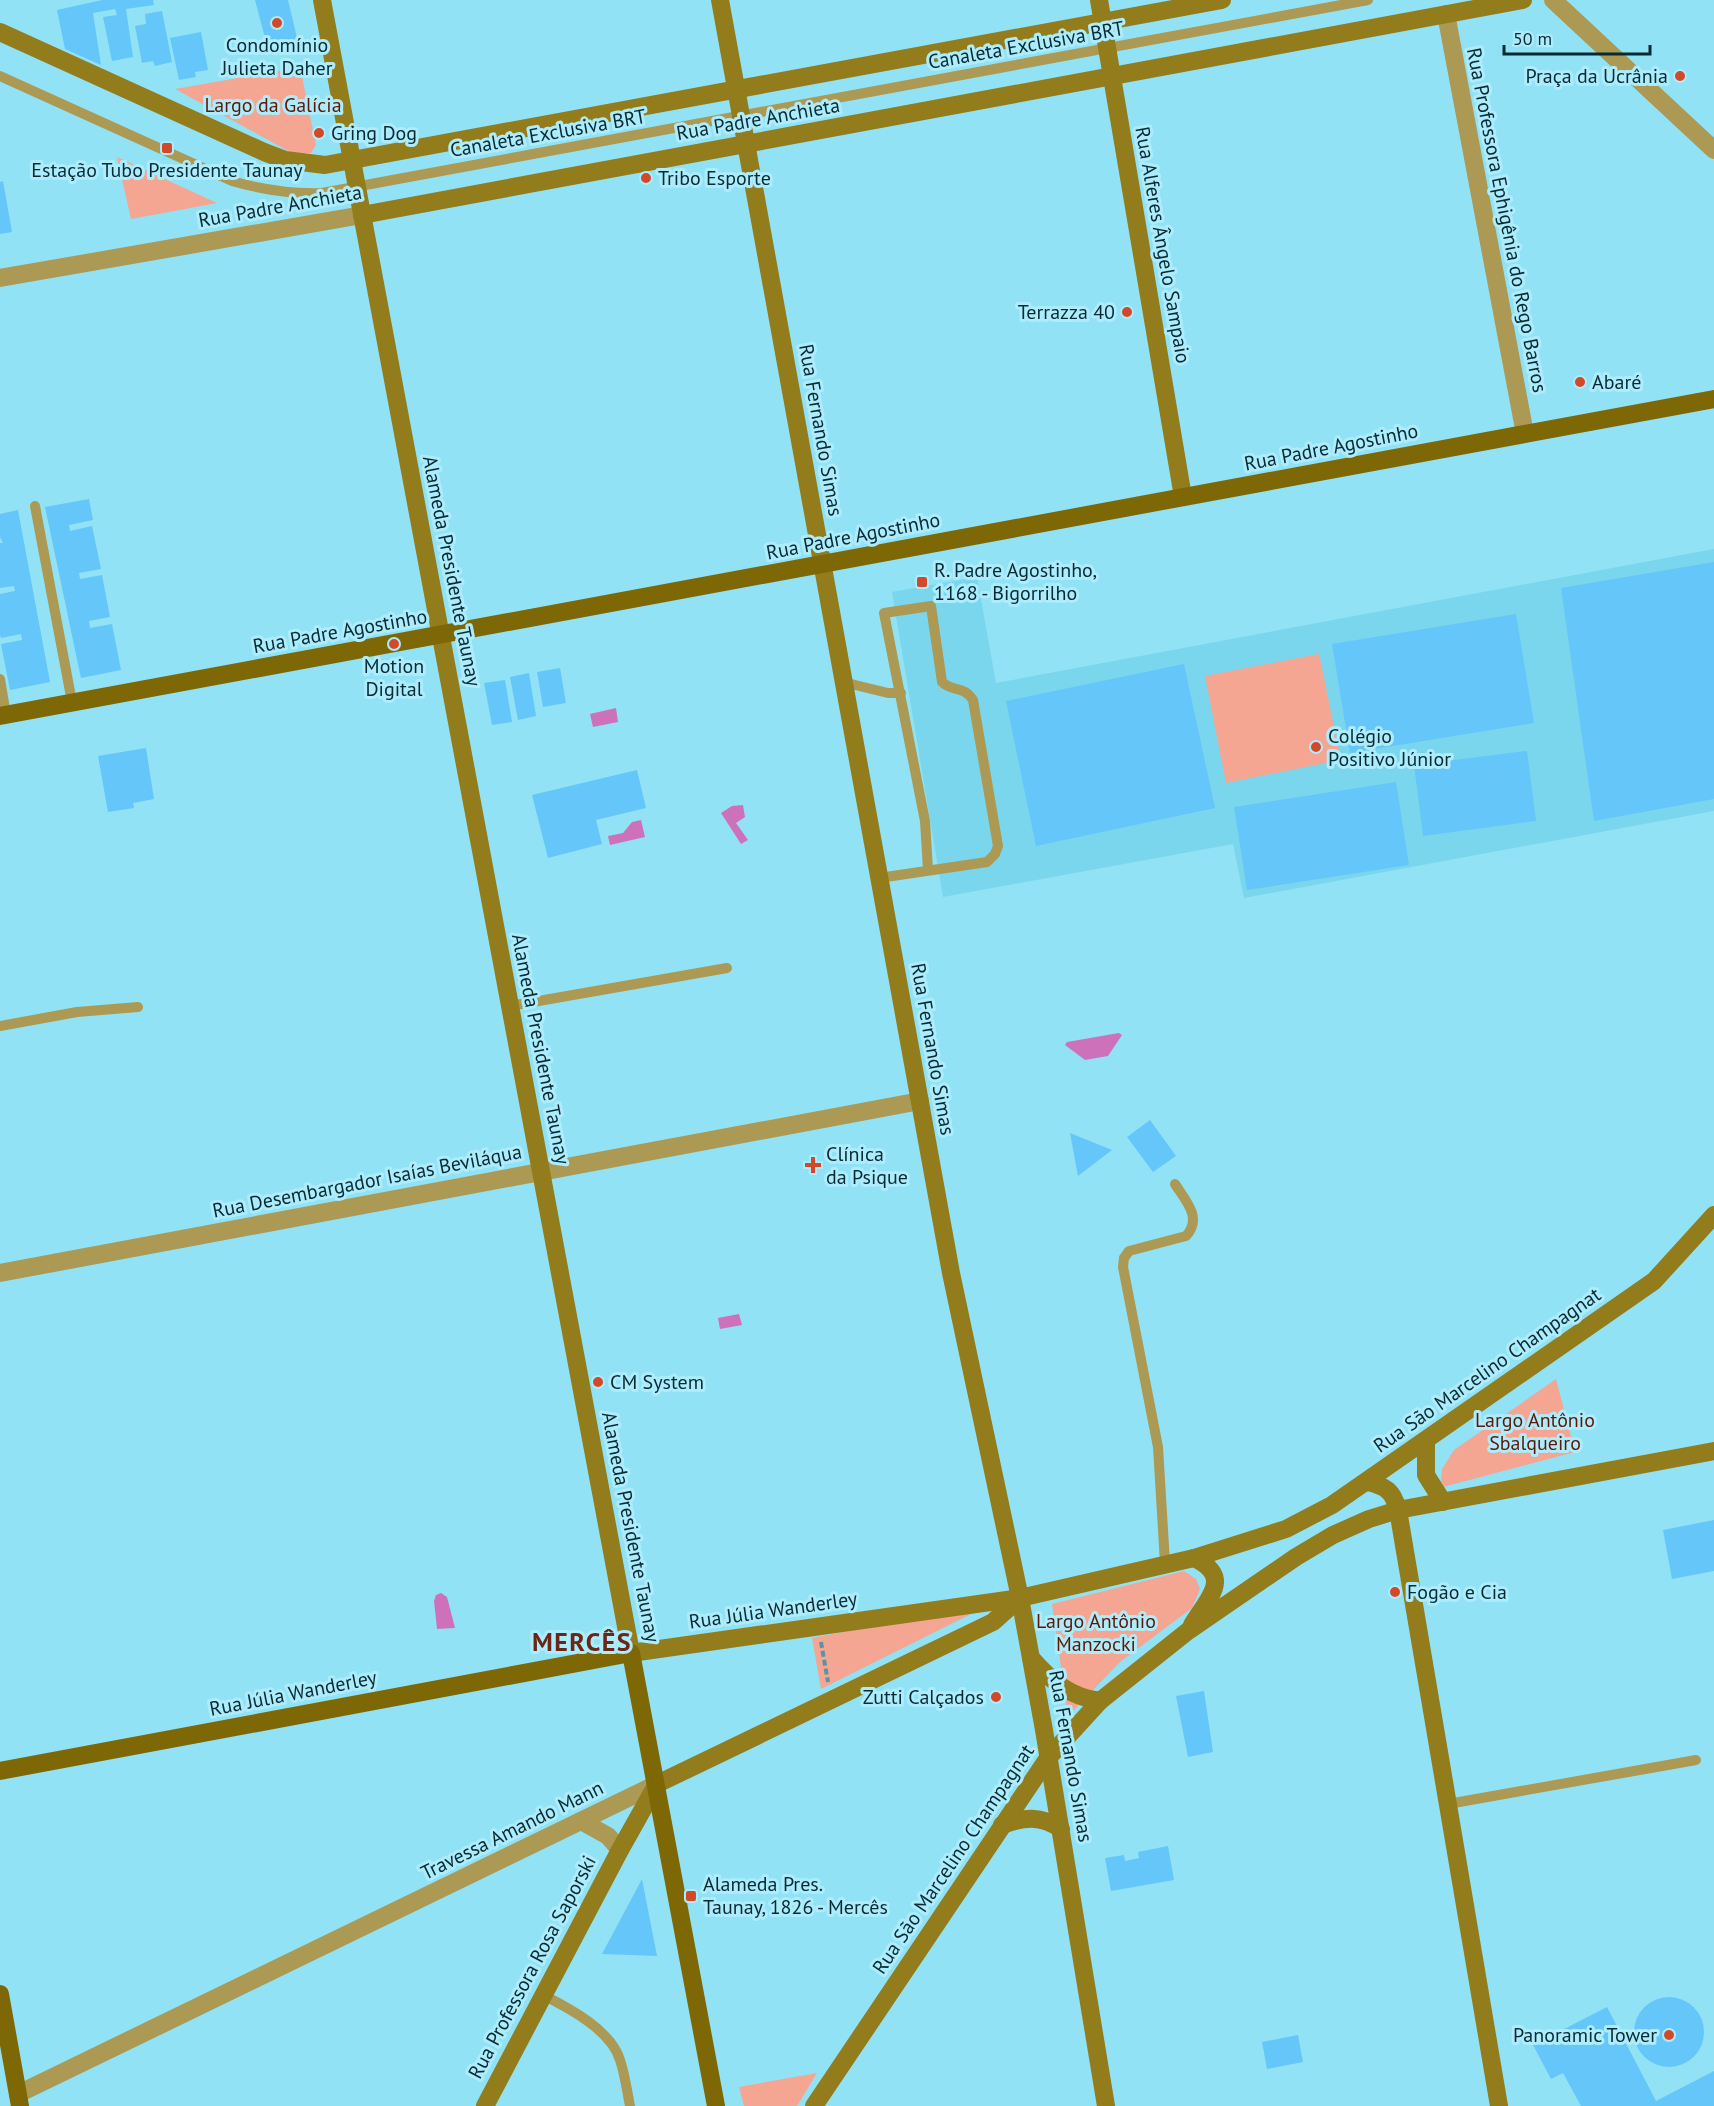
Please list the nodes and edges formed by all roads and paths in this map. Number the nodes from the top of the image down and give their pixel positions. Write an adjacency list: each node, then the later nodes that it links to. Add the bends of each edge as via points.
1 (322, 0): 18 (main road, Alameda Presidente Taunay)
2 (720, 0): 14 (main road, Rua Fernando Simas)
3 (1099, 0): 9 (main road, Rua Alferes Ângelo Sampaio)
4 (1222, 0): 9 (main road, Rua Padre Anchieta)
5 (1368, 0): 11 (lane, Canaleta Exclusiva BRT)
6 (1523, 0): 8 (main road, Rua Padre Anchieta)
7 (1553, 0): 17 (street)
8 (1446, 14): 13 (main road, Rua Padre Anchieta); 23 (street, Rua Professora Ephigênia do Rego Barros)
9 (1103, 22): 11 (main road, Rua Alferes Ângelo Sampaio); 14 (main road, Rua Padre Anchieta)
10 (0, 32): 18 (main road, Rua Padre Anchieta, via 285,160 325,165)
11 (1107, 48): 13 (main road, Rua Alferes Ângelo Sampaio); 15 (lane, Canaleta Exclusiva BRT)
12 (0, 76): 19 (lane, Canaleta Exclusiva BRT, via 257,189 289,194)
13 (1112, 76): 16 (main road, Rua Padre Anchieta); 24 (main road, Rua Alferes Ângelo Sampaio)
14 (736, 90): 15 (main road, Rua Fernando Simas); 18 (main road, Rua Padre Anchieta)
15 (741, 116): 16 (main road, Rua Fernando Simas); 19 (lane, Canaleta Exclusiva BRT)
16 (746, 144): 20 (main road, Rua Padre Anchieta); 26 (main road, Rua Fernando Simas)
17 (1714, 150)
18 (352, 162): 19 (main road, Alameda Presidente Taunay)
19 (357, 187): 20 (main road, Alameda Presidente Taunay)
20 (362, 215): 21 (street, Rua Padre Anchieta); 27 (main road, Alameda Presidente Taunay)
21 (0, 278)
22 (1714, 399): 23 (main road, Rua Padre Agostinho)
23 (1525, 434): 24 (main road, Rua Padre Agostinho)
24 (1183, 497): 26 (main road, Rua Padre Agostinho)
25 (35, 506): 31 (lane)
26 (822, 564): 27 (main road, Rua Padre Agostinho); 29 (main road, Rua Fernando Simas)
27 (441, 635): 31 (main road, Rua Padre Agostinho); 36 (main road, Alameda Presidente Taunay)
28 (0, 679): 32 (lane)
29 (843, 681): 30 (lane); 34 (main road, Rua Fernando Simas)
30 (901, 693): 33 (lane, via 925,821); 33 (lane, via 884,613 931,606 942,682 968,692 973,700 998,846 987,862)
31 (72, 702): 32 (main road, Rua Padre Agostinho)
32 (3, 715)
33 (928, 870): 34 (lane)
34 (879, 878): 39 (main road, Rua Fernando Simas)
35 (726, 969): 36 (lane)
36 (510, 1006): 40 (main road, Alameda Presidente Taunay)
37 (138, 1007): 38 (lane, via 77,1012)
38 (0, 1026)
39 (920, 1101): 40 (street, Rua Desembargador Isaías Beviláqua); 52 (main road, Rua Fernando Simas, via 951,1273)
40 (542, 1172): 43 (street, Rua Desembargador Isaías Beviláqua); 55 (main road, Alameda Presidente Taunay)
41 (1175, 1184): 51 (lane, via 1192,1210 1192,1229 1186,1236 1129,1251 1123,1267 1158,1447)
42 (1714, 1215): 44 (main road, Rua São Marcelino Champagnat, via 1654,1281)
43 (0, 1273)
44 (1426, 1441): 46 (main road, Rua São Marcelino Champagnat); 47 (main road, via 1426,1475)
45 (1714, 1451): 47 (main road)
46 (1366, 1482): 48 (main road, via 1383,1486 1394,1495); 49 (main road, Rua São Marcelino Champagnat, via 1308,1520)
47 (1443, 1502): 48 (main road)
48 (1398, 1510): 54 (main road, Rua São Marcelino Champagnat, via 1333,1535); 63 (main road)
49 (1266, 1535): 50 (main road, Rua Júlia Wanderley)
50 (1194, 1558): 51 (main road, Rua Júlia Wanderley); 54 (main road, via 1210,1566 1216,1574 1216,1584)
51 (1165, 1563): 52 (main road, Rua Júlia Wanderley)
52 (1020, 1598): 53 (main road, Rua Júlia Wanderley); 56 (main road, Rua Fernando Simas); 57 (main road, Travessa Amando Mann, via 993,1622)
53 (818, 1627): 55 (main road, Rua Júlia Wanderley); 57 (path)
54 (1188, 1631): 58 (main road, Rua São Marcelino Champagnat)
55 (632, 1653): 61 (main road, Rua Júlia Wanderley); 62 (main road, Alameda Presidente Taunay)
56 (1031, 1658): 58 (main road, via 1067,1691); 59 (main road, Rua Fernando Simas)
57 (831, 1700): 62 (main road, Travessa Amando Mann)
58 (1100, 1701): 59 (main road, Rua São Marcelino Champagnat)
59 (1048, 1758): 65 (main road, Rua São Marcelino Champagnat); 66 (main road, Rua Fernando Simas)
60 (1695, 1760): 63 (lane)
61 (0, 1771)
62 (657, 1784): 64 (street, Travessa Amando Mann); 67 (main road, Rua Professora Rosa Saporski); 73 (main road, Alameda Presidente Taunay)
63 (1448, 1804): 76 (main road)
64 (581, 1821): 67 (street, Rua Professora Rosa Saporski, via 608,1836); 70 (street, Travessa Amando Mann)
65 (1002, 1825): 66 (main road, via 1033,1818); 74 (main road, Rua São Marcelino Champagnat)
66 (1061, 1829): 75 (main road, Rua Fernando Simas)
67 (620, 1850): 69 (main road, Rua Professora Rosa Saporski)
68 (0, 1994): 70 (main road)
69 (543, 1995): 71 (main road, Rua Professora Rosa Saporski); 72 (lane, via 585,2018 612,2047 620,2058)
70 (19, 2100)
71 (485, 2106)
72 (630, 2106)
73 (716, 2106)
74 (814, 2106)
75 (1106, 2106)
76 (1499, 2106)

